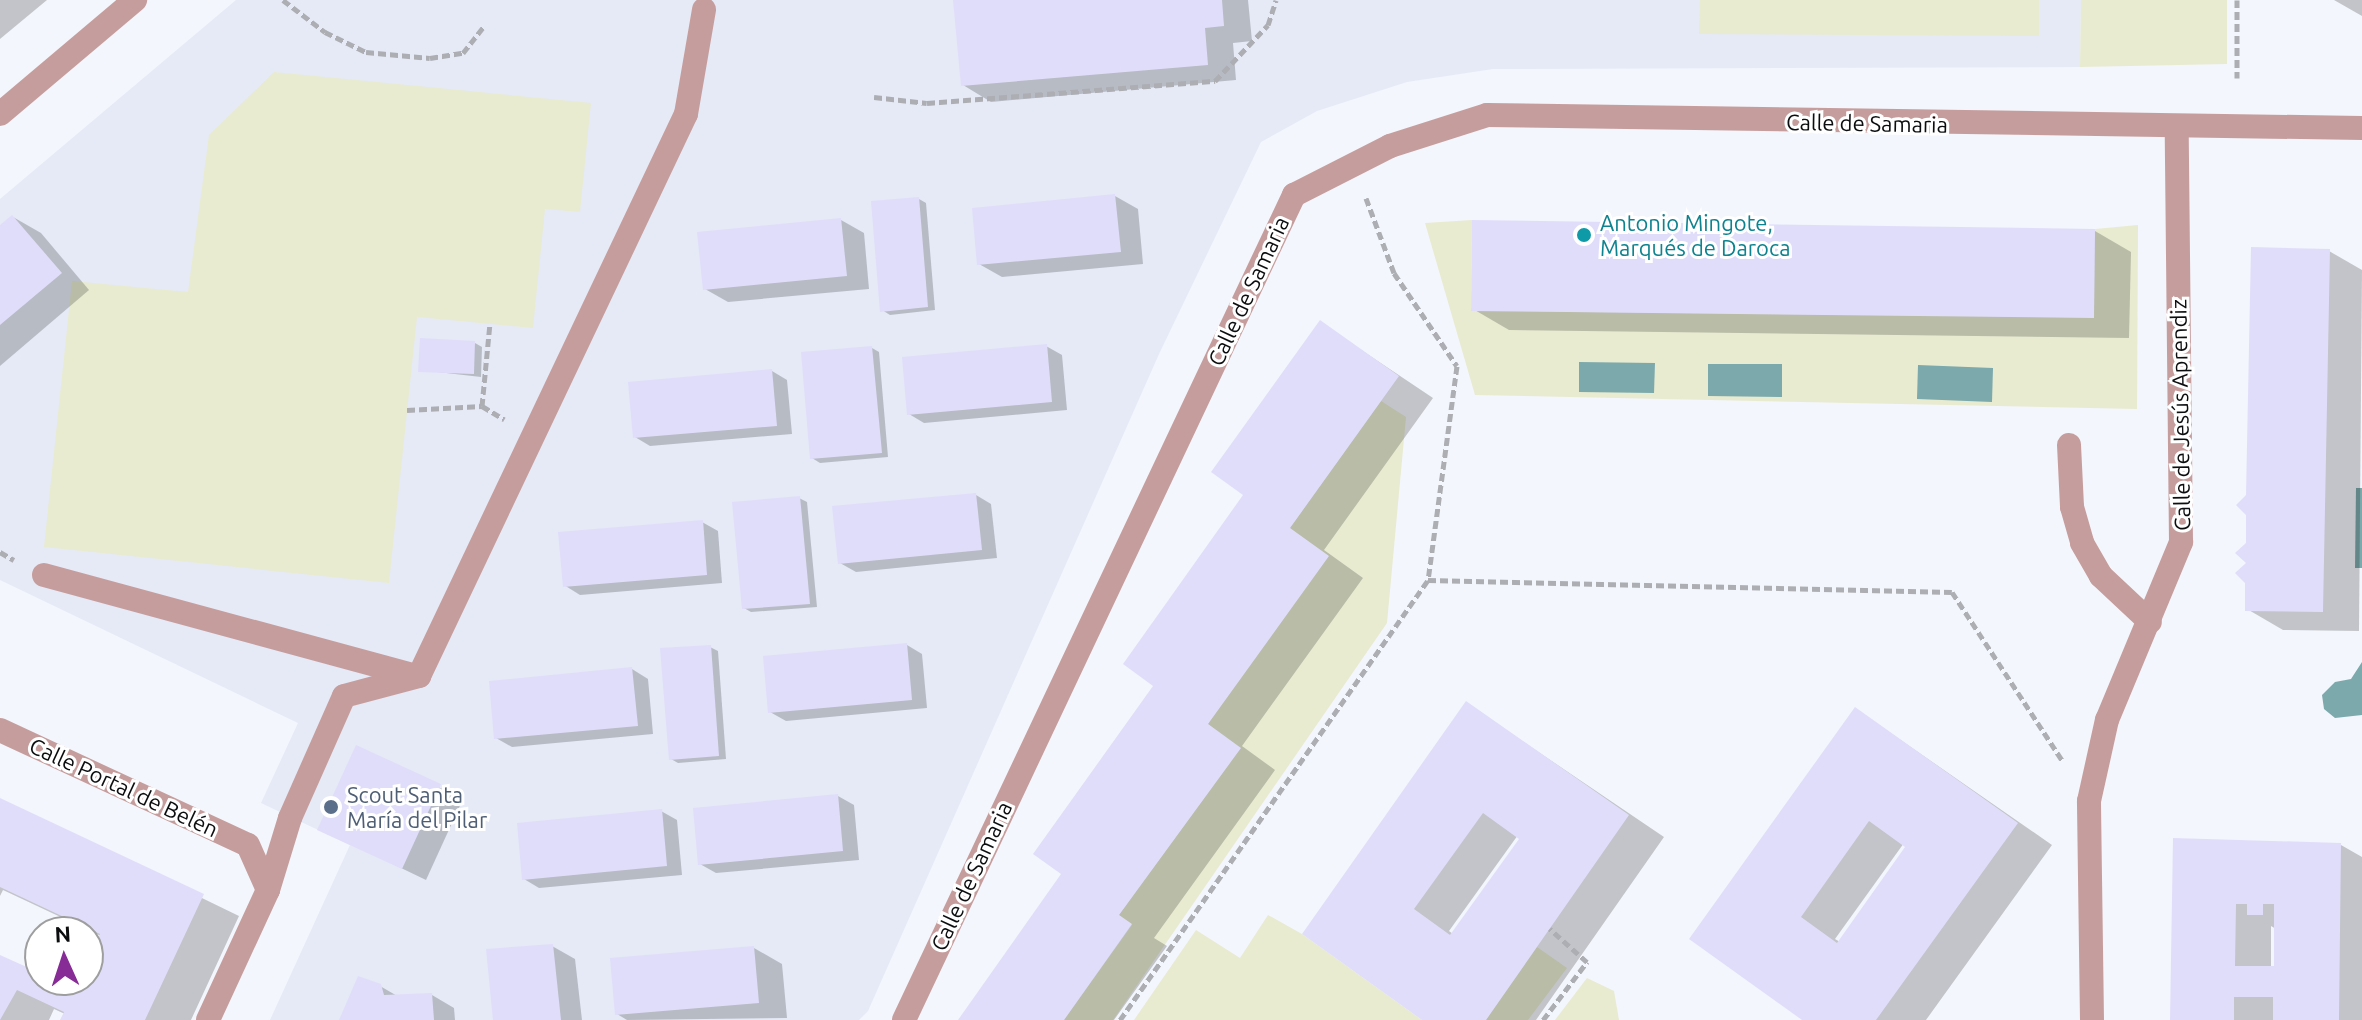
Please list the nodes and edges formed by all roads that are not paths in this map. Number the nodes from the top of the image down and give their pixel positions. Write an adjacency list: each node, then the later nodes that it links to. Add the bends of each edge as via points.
1 (135, 0): 3 (street)
2 (704, 10): 9 (street, via 686,114)
3 (0, 114)
4 (2362, 128): 5 (street, Calle de Samaria)
5 (2177, 129): 8 (street, Calle de Jesús Aprendiz, via 2181,542); 13 (street, Calle de Samaria, via 1487,115 1353,162 1294,195)
6 (2069, 445): 8 (street, via 2072,507 2082,543 2101,576)
7 (44, 575): 9 (street)
8 (2150, 622): 14 (street, Calle de Jesús Aprendiz, via 2107,720 2089,801)
9 (419, 676): 11 (street, via 344,696 290,818)
10 (0, 730): 11 (street, Calle Portal de Belén, via 248,845)
11 (268, 890): 12 (street)
12 (208, 1020)
13 (904, 1020)
14 (2092, 1020)

